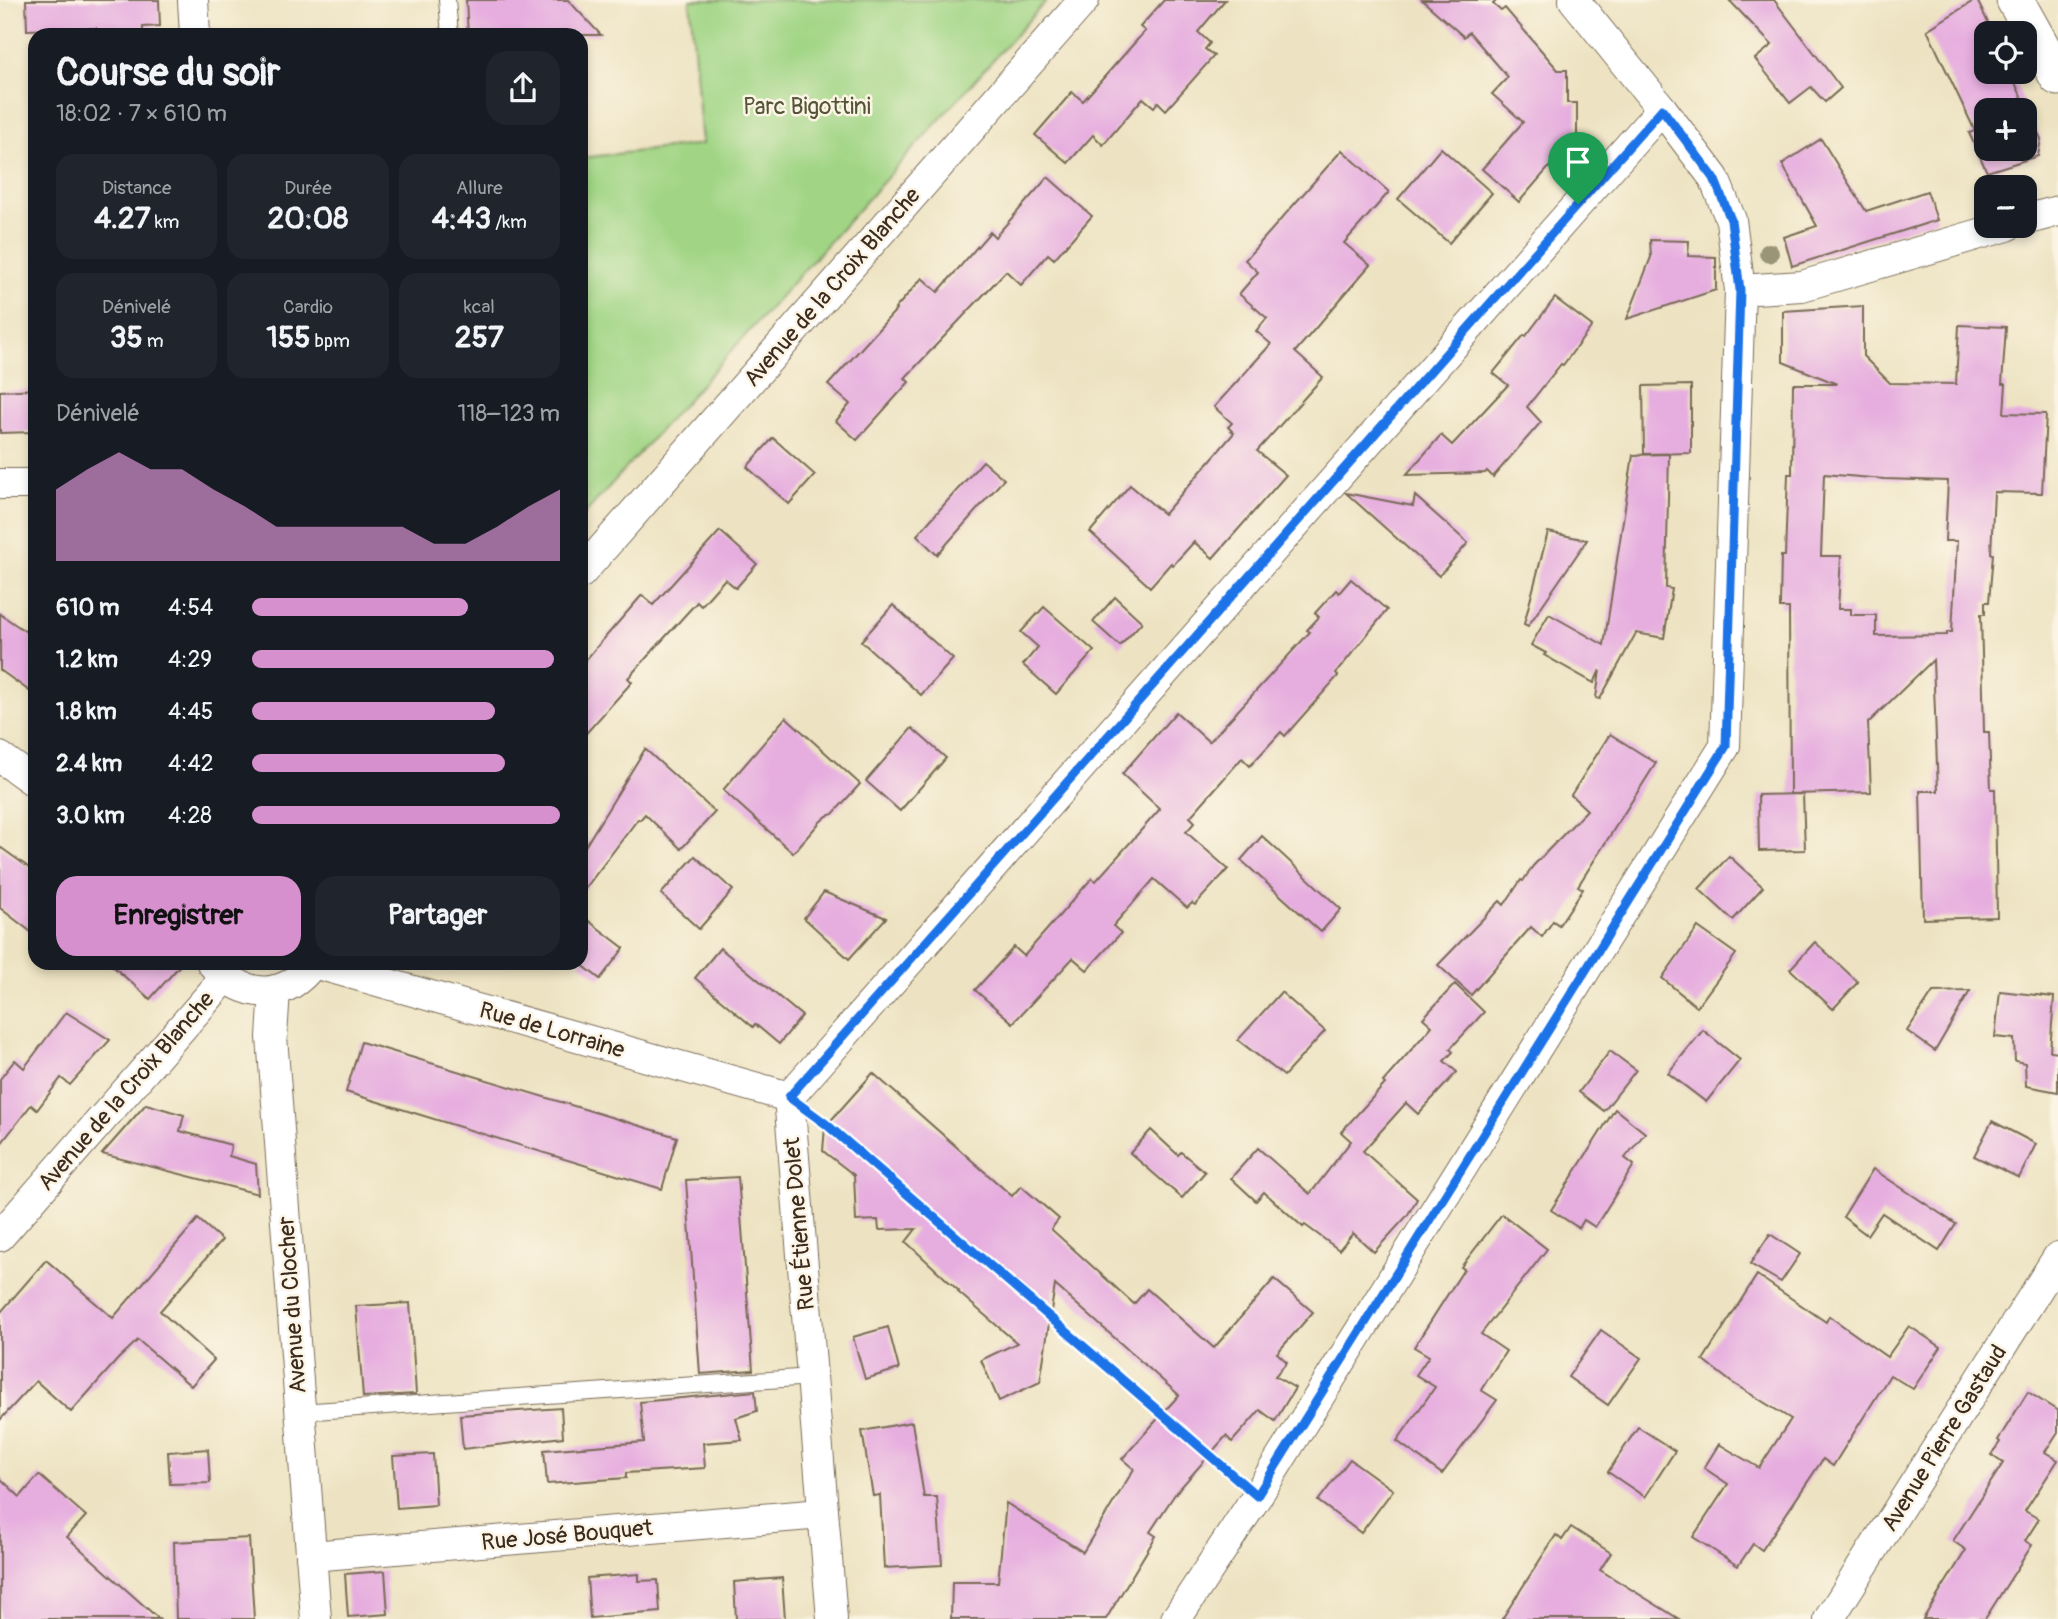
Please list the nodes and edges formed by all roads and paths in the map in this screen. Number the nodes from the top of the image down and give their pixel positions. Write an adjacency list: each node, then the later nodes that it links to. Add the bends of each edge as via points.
1 (193, 0): 6 (street)
2 (447, 0): 7 (lane)
3 (1084, 0): 16 (street, Avenue de la Croix Blanche)
4 (1574, 0): 9 (street)
5 (2015, 0): 8 (street)
6 (195, 28)
7 (449, 28)
8 (2054, 60)
9 (1662, 109): 13 (street, via 1714,178 1731,220); 23 (street)
10 (2058, 211): 11 (street)
11 (2037, 217)
12 (1974, 236): 13 (street, via 1802,286)
13 (1740, 290): 28 (street, via 1726,746)
14 (0, 484): 15 (street)
15 (28, 484)
16 (588, 565)
17 (0, 757): 18 (street)
18 (28, 777)
19 (218, 970): 22 (street, via 240,987); 24 (street, Avenue de la Croix Blanche)
20 (309, 970): 22 (street)
21 (339, 970): 23 (street, Rue de Lorraine)
22 (275, 990): 27 (street, Avenue du Clocher, via 272,1037)
23 (789, 1097): 26 (street, Rue Étienne Dolet); 28 (path)
24 (0, 1236)
25 (2058, 1257): 34 (street, Avenue Pierre Gastaud)
26 (812, 1377): 27 (lane); 29 (street, Rue Étienne Dolet)
27 (300, 1412): 30 (street, Avenue du Clocher)
28 (1257, 1496): 33 (street)
29 (822, 1514): 30 (street, Rue José Bouquet); 32 (street, Rue Étienne Dolet)
30 (311, 1556): 31 (street, Avenue du Clocher)
31 (316, 1619)
32 (832, 1619)
33 (1176, 1619)
34 (1829, 1619)

